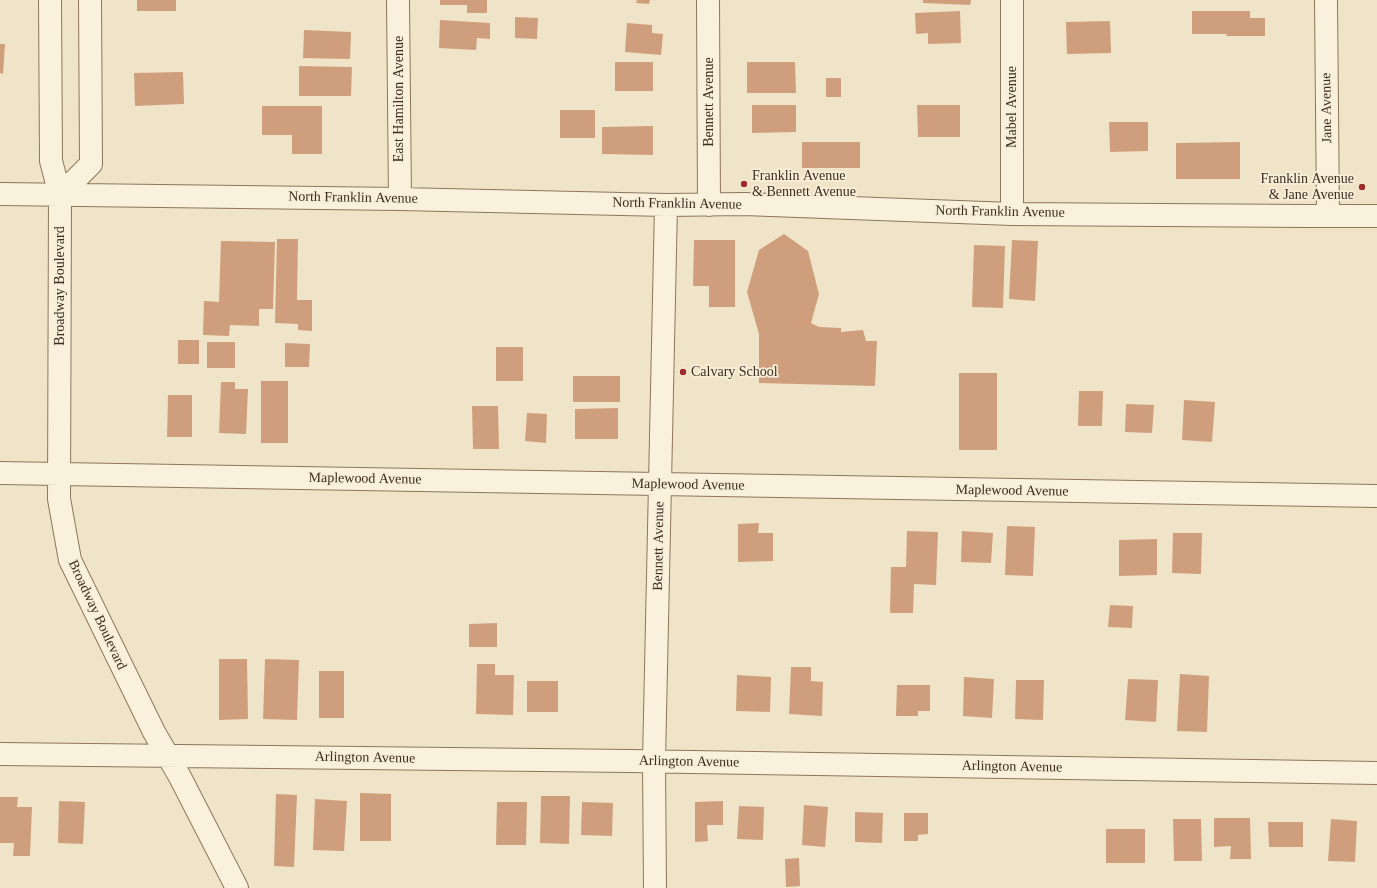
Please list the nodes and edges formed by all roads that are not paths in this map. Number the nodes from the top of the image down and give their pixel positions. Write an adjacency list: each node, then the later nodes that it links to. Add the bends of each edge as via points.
1 (50, 0): 8 (street, Broadway Boulevard, via 51,161)
2 (90, 0): 8 (street, via 91,164)
3 (398, 0): 9 (street, East Hamilton Avenue)
4 (708, 0): 11 (street, Bennett Avenue)
5 (1012, 0): 12 (street, Mabel Avenue)
6 (1326, 0): 13 (street, Jane Avenue)
7 (0, 194): 8 (street, North Franklin Avenue)
8 (60, 195): 9 (street, North Franklin Avenue); 16 (street, Broadway Boulevard)
9 (400, 199): 10 (street, North Franklin Avenue)
10 (666, 205): 11 (street, North Franklin Avenue); 17 (street, Bennett Avenue)
11 (709, 205): 12 (street, North Franklin Avenue, via 744,204)
12 (1012, 214): 13 (street, North Franklin Avenue)
13 (1328, 215): 14 (street, North Franklin Avenue)
14 (1377, 216)
15 (0, 473): 16 (street, Maplewood Avenue)
16 (59, 474): 17 (street, Maplewood Avenue); 20 (street, Broadway Boulevard, via 58,499 70,560)
17 (660, 485): 18 (street, Maplewood Avenue); 21 (street, Bennett Avenue)
18 (1377, 496)
19 (0, 754): 20 (street, Arlington Avenue)
20 (168, 756): 21 (street, Arlington Avenue); 23 (street, Broadway Boulevard)
21 (654, 761): 22 (street, Arlington Avenue); 24 (street, Bennett Avenue)
22 (1377, 773)
23 (237, 888)
24 (655, 888)

